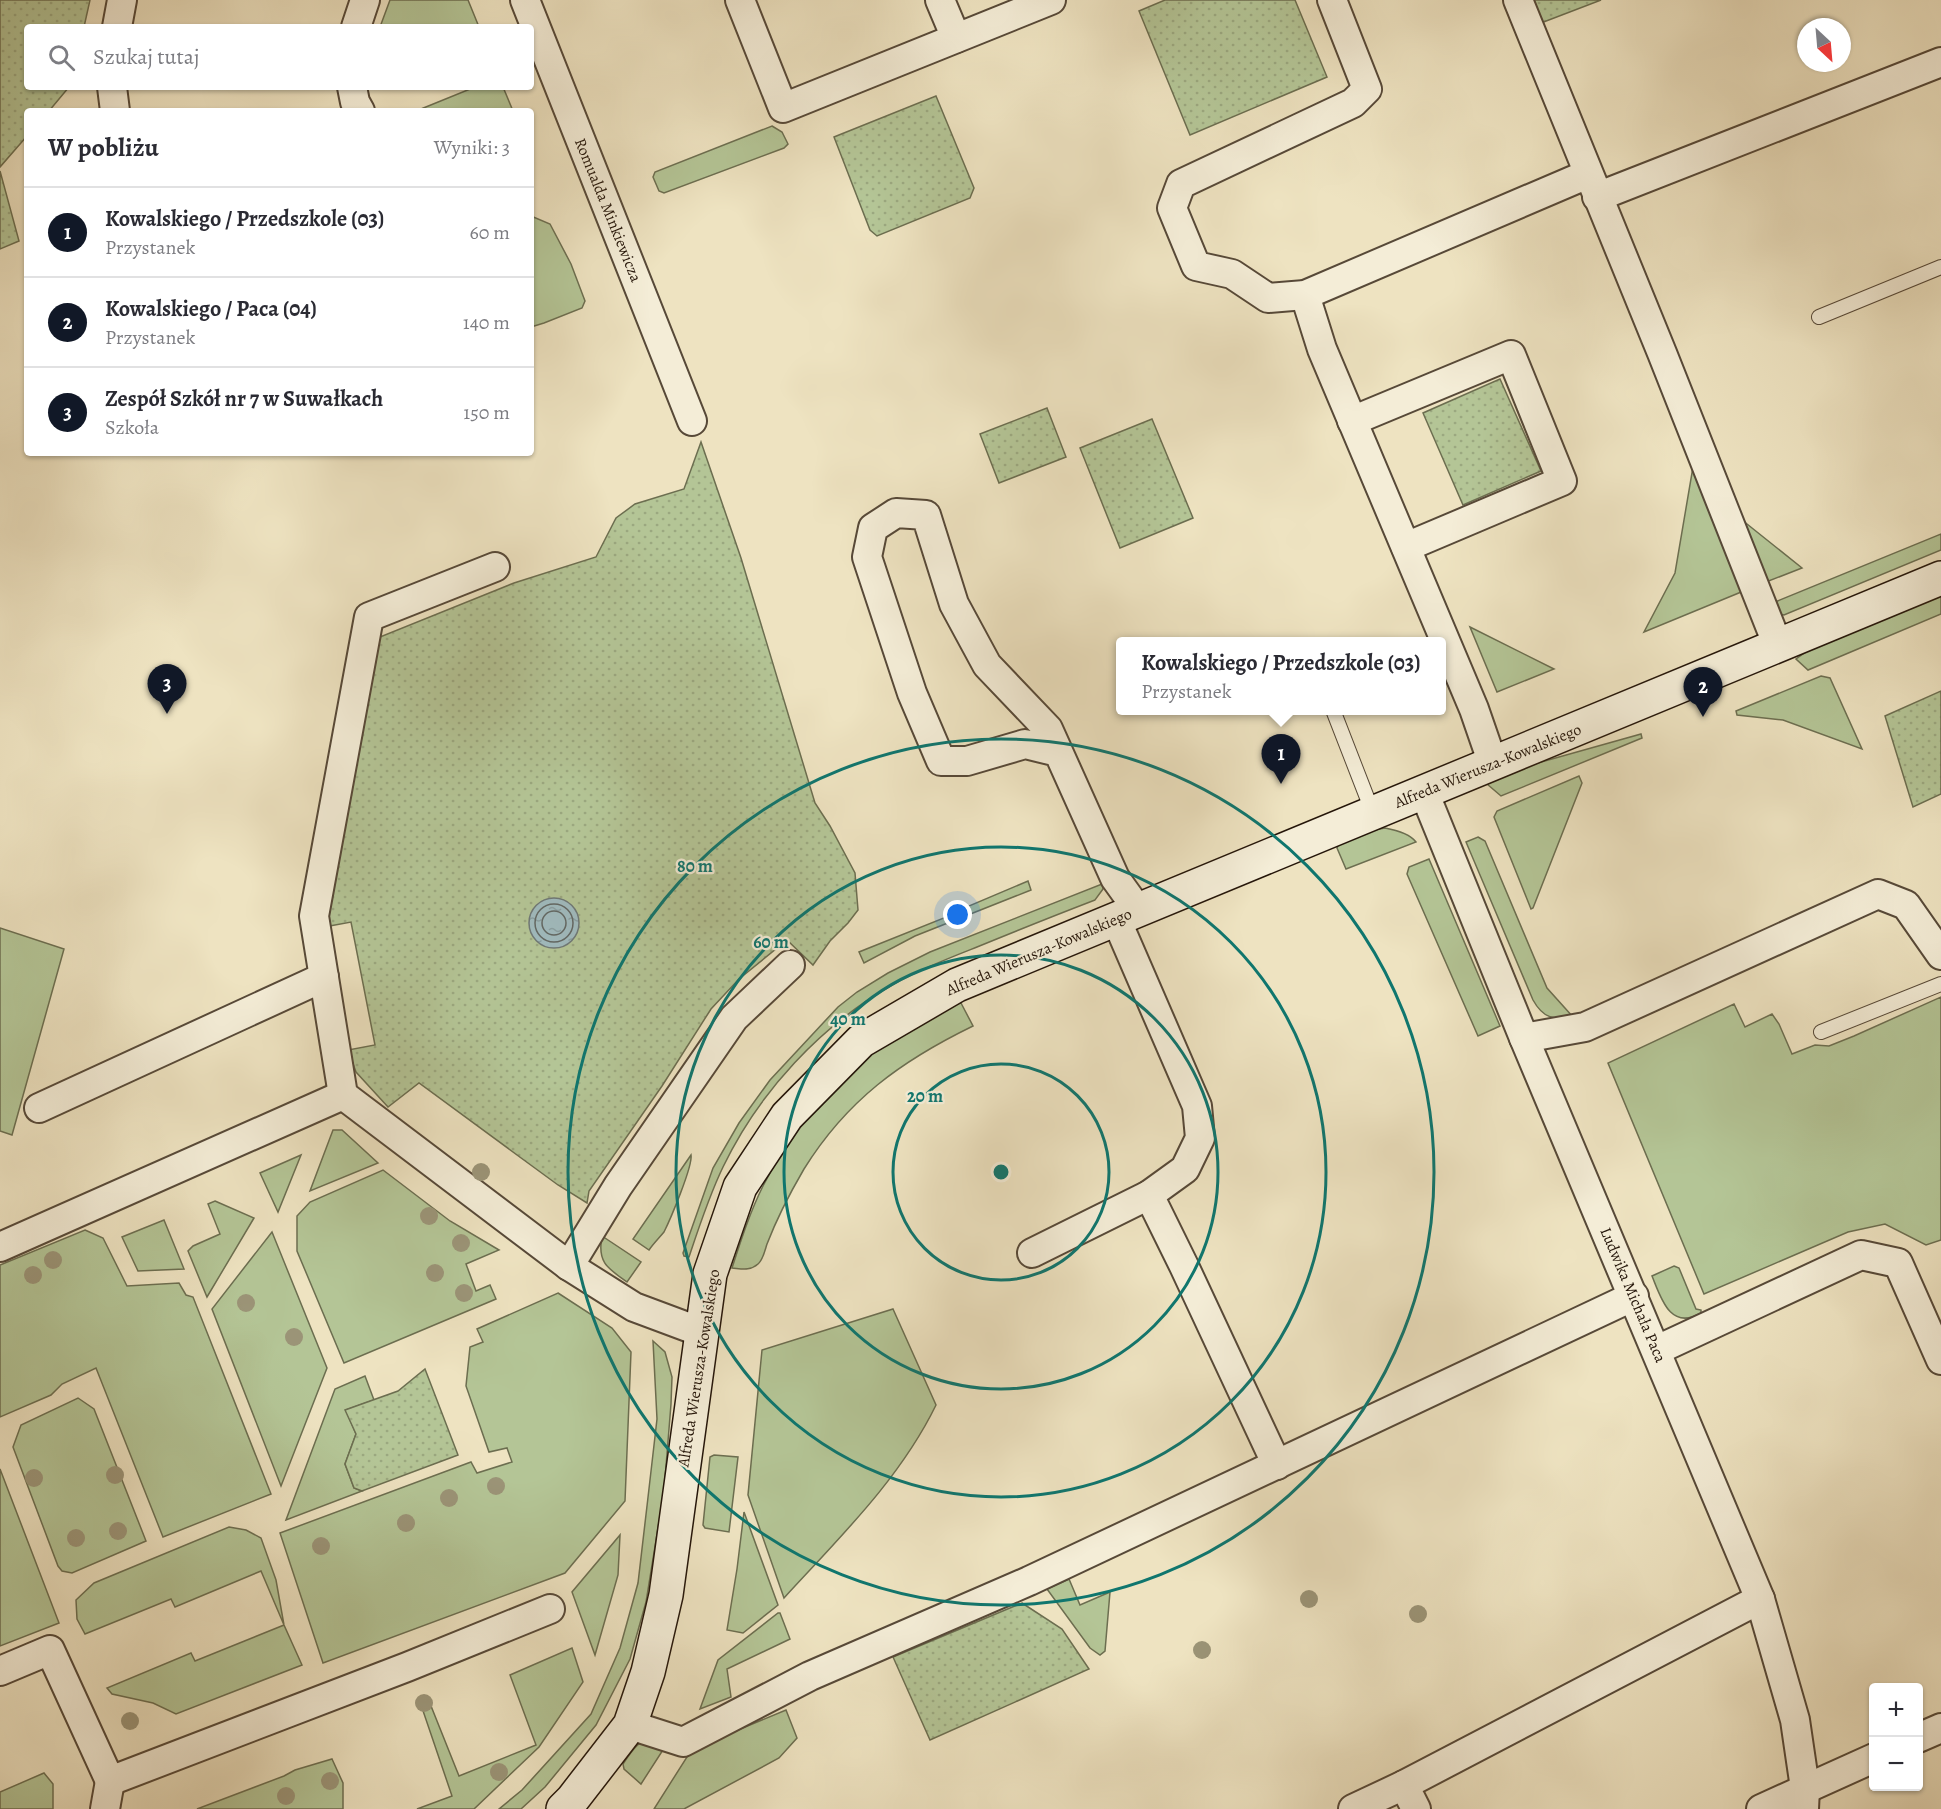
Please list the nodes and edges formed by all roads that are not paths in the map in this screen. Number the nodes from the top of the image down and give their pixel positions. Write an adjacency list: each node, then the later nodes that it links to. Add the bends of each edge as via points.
1 (122, 0): 9 (street)
2 (365, 0): 10 (street)
3 (525, 0): 21 (street, Romualda Minkiewicza)
4 (740, 0): 11 (street, via 783,108)
5 (940, 0): 11 (street)
6 (1051, 0): 11 (street)
7 (1332, 0): 19 (street, via 1367,89 1353,104 1182,184 1172,208 1196,266 1232,274 1268,298)
8 (1518, 0): 17 (street)
9 (118, 24)
10 (357, 24)
11 (956, 38)
12 (1941, 62): 17 (street)
13 (112, 90): 15 (street)
14 (353, 90): 16 (street)
15 (115, 108)
16 (358, 108)
17 (1592, 186): 19 (street); 28 (street)
18 (1941, 267): 20 (lane)
19 (1305, 295): 22 (street)
20 (1819, 317)
21 (692, 421)
22 (1352, 421): 23 (street); 23 (street, via 1511,355 1562,481)
23 (1406, 547): 26 (street)
24 (495, 567): 37 (street, via 369,616 314,916)
25 (1941, 578): 28 (street, Alfreda Wierusza-Kowalskiego)
26 (1444, 637)
27 (1446, 643): 31 (street)
28 (1778, 646): 31 (street, Alfreda Wierusza-Kowalskiego)
29 (1335, 715): 33 (lane)
30 (1058, 752): 30 (street, via 1048,729 987,665 954,604 926,515 896,513 873,528 867,557 912,693 941,761 967,761 1025,744); 34 (street, via 1115,878)
31 (1493, 764): 32 (street, Alfreda Wierusza-Kowalskiego)
32 (1424, 792): 33 (street, Alfreda Wierusza-Kowalskiego); 40 (street, Ludwika Michała Paca)
33 (1373, 813): 34 (street, Alfreda Wierusza-Kowalskiego)
34 (1127, 915): 43 (street, via 1197,1106 1200,1138 1185,1169); 48 (street, Alfreda Wierusza-Kowalskiego, via 957,985 861,1041 787,1116 740,1187 710,1274)
35 (1941, 956): 40 (street, via 1906,906 1878,894 1585,1027)
36 (790, 965): 46 (street, via 734,1018 618,1186)
37 (324, 977): 41 (street); 42 (street)
38 (1941, 984): 39 (lane)
39 (1821, 1032)
40 (1524, 1038): 47 (street, Ludwika Michała Paca)
41 (343, 1095): 44 (street); 46 (street)
42 (39, 1108)
43 (1149, 1195): 45 (street); 51 (street)
44 (0, 1247)
45 (1032, 1253)
46 (569, 1266): 48 (street, via 634,1307)
47 (1634, 1296): 49 (street, Ludwika Michała Paca); 51 (street)
48 (701, 1332): 55 (street, Alfreda Wierusza-Kowalskiego, via 666,1595 648,1672)
49 (1657, 1350): 50 (street, via 1862,1255 1898,1263); 52 (street, Ludwika Michała Paca)
50 (1941, 1360)
51 (1277, 1465): 55 (street, via 1029,1581 810,1676 683,1742)
52 (1760, 1599): 60 (street); 61 (street, Ludwika Michała Paca, via 1795,1720)
53 (550, 1609): 59 (street)
54 (0, 1671): 59 (street, via 50,1650)
55 (630, 1725): 63 (street, Alfreda Wierusza-Kowalskiego)
56 (1941, 1728): 57 (street)
57 (1920, 1737)
58 (1869, 1761): 61 (street)
59 (111, 1781): 62 (street)
60 (1410, 1797): 64 (street)
61 (1804, 1799): 65 (street)
62 (105, 1809)
63 (563, 1809)
64 (1353, 1809)
65 (1761, 1809)

